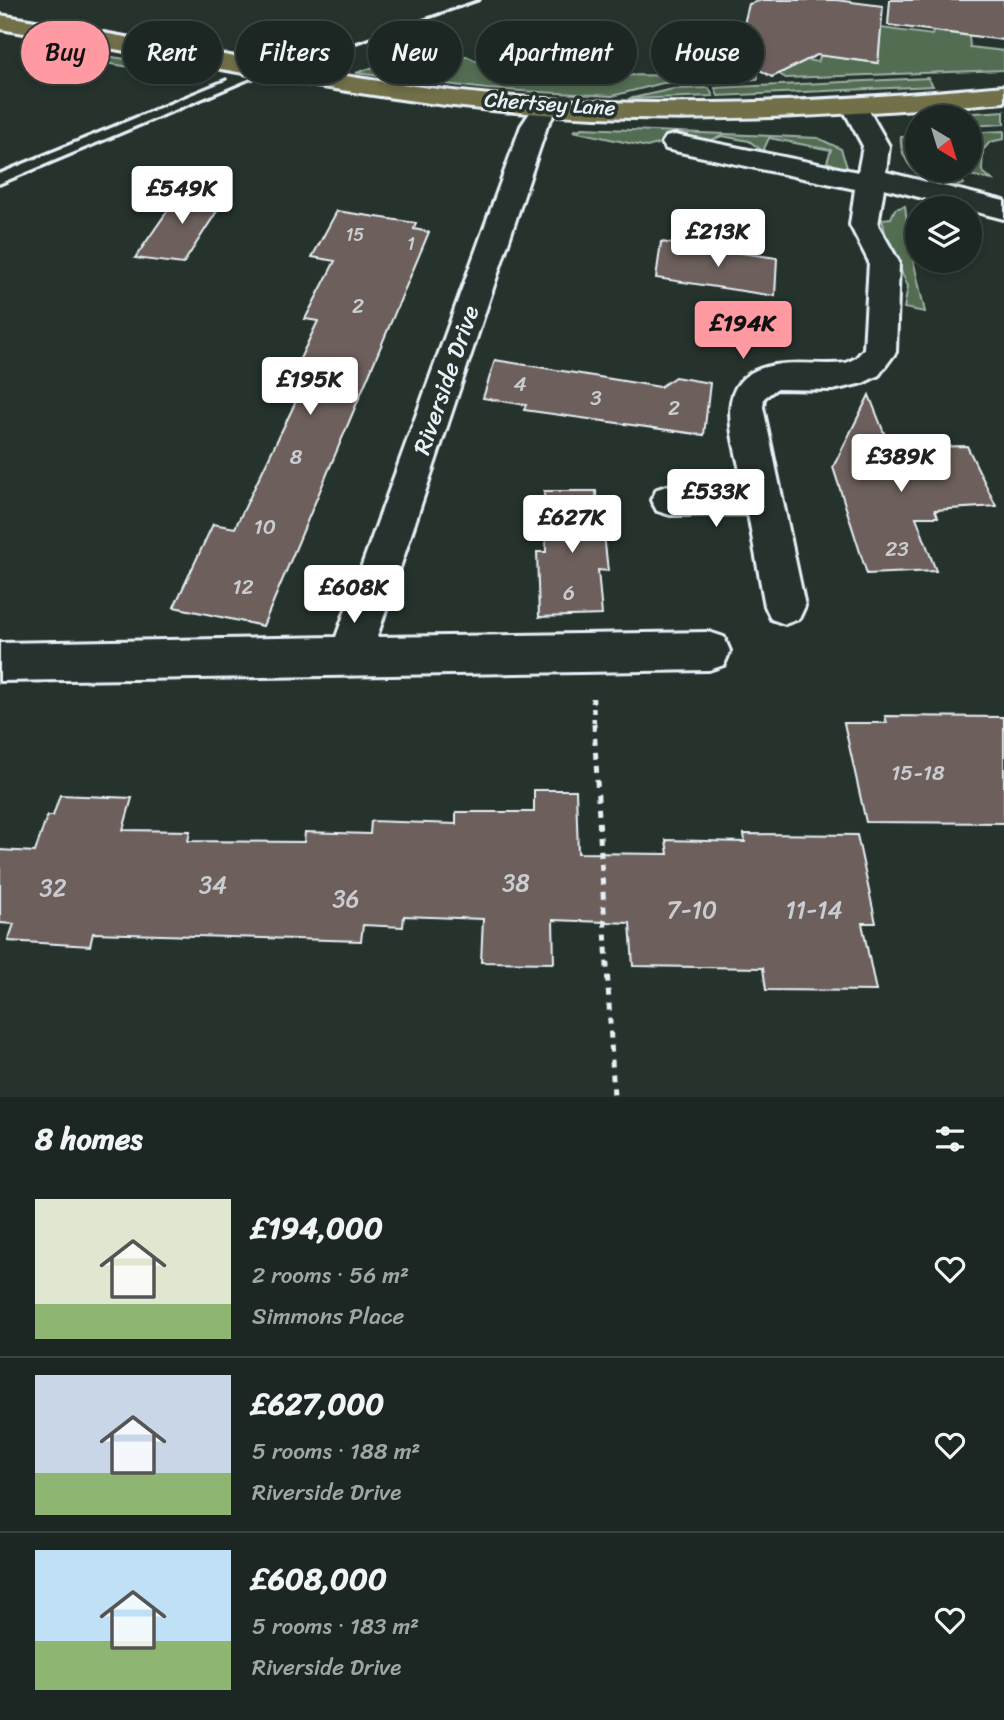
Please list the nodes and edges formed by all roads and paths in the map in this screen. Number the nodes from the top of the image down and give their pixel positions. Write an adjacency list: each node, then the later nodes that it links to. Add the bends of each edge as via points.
1 (0, 22): 3 (main road, Chertsey Lane, via 393,89)
2 (1004, 94): 4 (main road, Chertsey Lane)
3 (547, 107): 4 (main road, Chertsey Lane, via 721,111); 13 (street, Riverside Drive, via 534,126)
4 (855, 107): 6 (street, via 876,146)
5 (675, 143): 6 (street)
6 (869, 180): 7 (street); 8 (street, via 864,225 878,247 885,277 880,352 873,365 858,374 779,377 750,390 747,416)
7 (1004, 211)
8 (762, 499): 9 (street); 10 (street)
9 (670, 500)
10 (785, 606)
11 (709, 650): 12 (street)
12 (590, 652): 13 (street); 15 (path)
13 (350, 656): 14 (street)
14 (0, 662)
15 (614, 1097)

